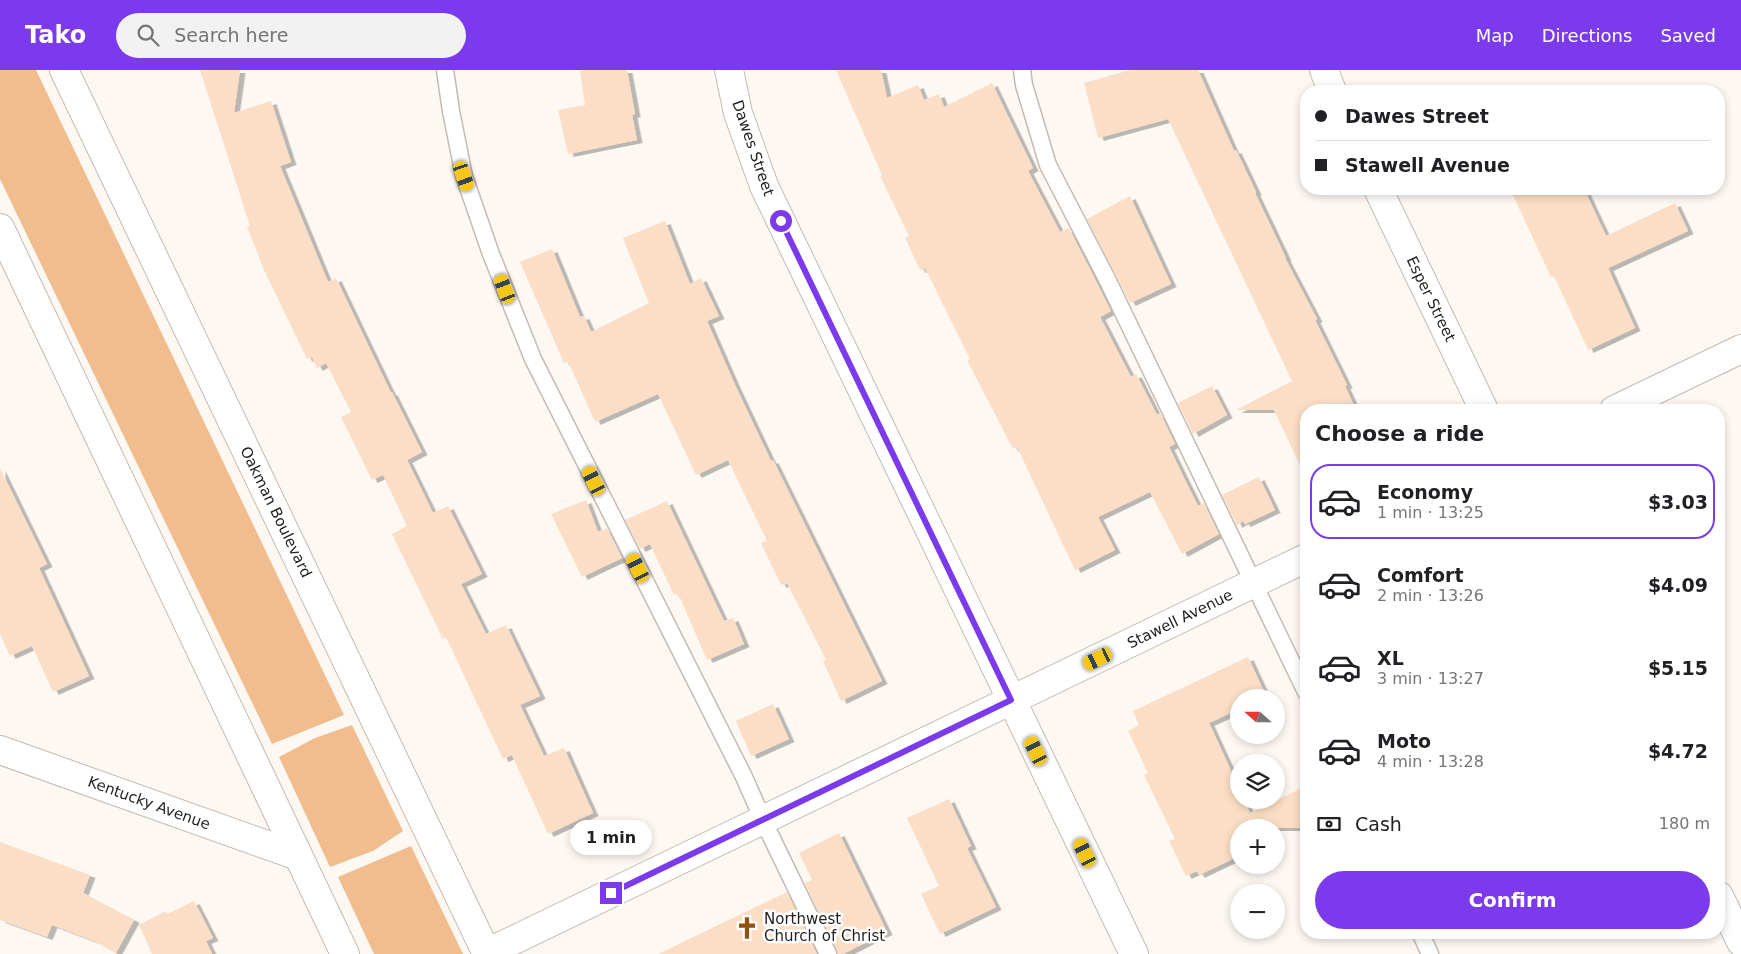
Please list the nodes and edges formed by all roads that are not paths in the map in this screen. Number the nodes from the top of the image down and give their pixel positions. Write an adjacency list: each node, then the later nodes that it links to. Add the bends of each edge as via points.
1 (64, 70): 22 (street, Oakman Boulevard)
2 (446, 70): 17 (lane, via 464,176 533,359)
3 (729, 70): 15 (street, Dawes Street, via 738,113 764,186)
4 (1022, 70): 13 (lane, via 1048,164)
5 (1324, 70): 6 (street)
6 (1330, 85)
7 (1381, 195): 10 (street, Esper Street)
8 (0, 228): 18 (street)
9 (1741, 349): 11 (street)
10 (1481, 404)
11 (1626, 404)
12 (1300, 561): 13 (street, Stawell Avenue)
13 (1254, 584): 14 (lane); 15 (street, Stawell Avenue)
14 (1300, 680)
15 (1011, 700): 17 (street, Stawell Avenue); 25 (street, Dawes Street)
16 (0, 750): 18 (street, Kentucky Avenue)
17 (763, 820): 22 (street, Stawell Avenue); 24 (lane)
18 (298, 856): 23 (street)
19 (1725, 909): 21 (street)
20 (1423, 939): 26 (lane)
21 (1741, 942)
22 (487, 953)
23 (345, 954)
24 (828, 954)
25 (1134, 954)
26 (1430, 954)

